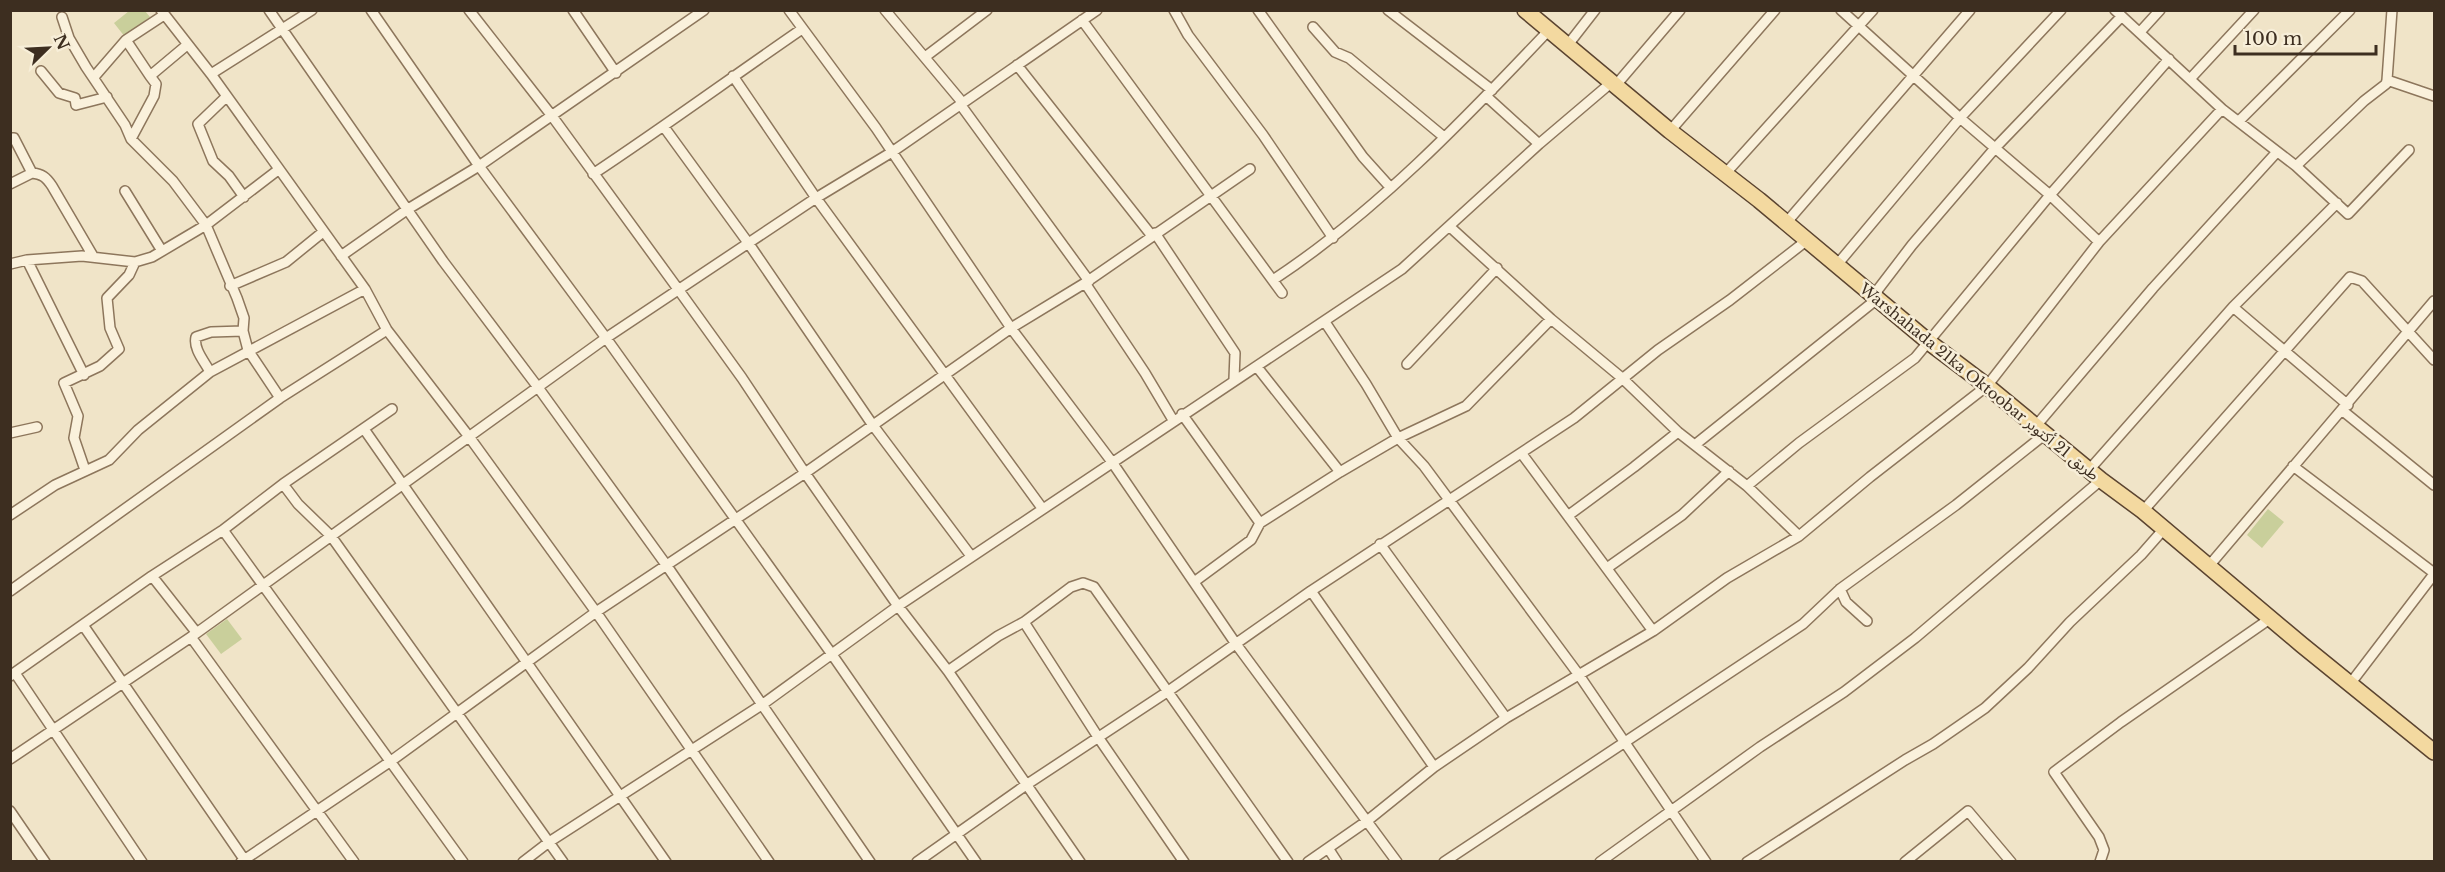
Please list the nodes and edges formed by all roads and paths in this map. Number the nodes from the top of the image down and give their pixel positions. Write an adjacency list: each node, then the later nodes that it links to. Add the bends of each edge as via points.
1 (270, 10): 32 (street)
2 (312, 10): 32 (street)
3 (371, 10): 71 (street)
4 (469, 10): 58 (street)
5 (573, 10): 43 (street)
6 (789, 10): 33 (street)
7 (987, 10): 39 (street)
8 (1097, 10): 29 (street)
9 (1174, 10): 92 (street)
10 (1258, 10): 79 (street, via 1363,157)
11 (1388, 10): 52 (street)
12 (1525, 10): 34 (main road, Warshahada 21ka Oktoobar طريق 21 أكتوبر)
13 (1595, 10): 38 (street)
14 (1680, 10): 51 (street)
15 (1775, 10): 62 (street)
16 (1841, 10): 30 (street)
17 (1873, 10): 30 (street)
18 (1970, 10): 45 (street)
19 (2061, 10): 59 (street)
20 (2160, 10): 35 (street)
21 (2253, 10): 49 (street)
22 (2350, 10): 60 (street)
23 (2392, 10): 50 (street)
24 (701, 11): 43 (street)
25 (888, 11): 39 (street)
26 (163, 13): 36 (street); 37 (street)
27 (2118, 14): 35 (street); 67 (street)
28 (62, 17): 48 (street, via 69,38)
29 (1082, 20): 41 (street); 81 (street)
30 (1859, 26): 45 (street); 77 (street)
31 (1313, 27): 63 (street, via 1335,52 1349,58)
32 (282, 28): 44 (street); 86 (street)
33 (802, 29): 47 (street); 69 (street)
34 (1549, 30): 38 (main road, Warshahada 21ka Oktoobar طريق 21 أكتوبر); 52 (street)
35 (2140, 32): 40 (street)
36 (126, 40): 46 (street); 48 (street)
37 (186, 45): 44 (street); 46 (street)
38 (1567, 46): 51 (main road, Warshahada 21ka Oktoobar طريق 21 أكتوبر)
39 (925, 57): 56 (street)
40 (2169, 59): 49 (street); 82 (street)
41 (1017, 65): 56 (street); 91 (street)
42 (40, 71): 54 (street, via 58,93 75,98 76,105)
43 (616, 73): 58 (street)
44 (211, 74): 55 (street)
45 (1913, 74): 59 (street); 87 (street)
46 (150, 76): 65 (street, via 156,84 154,96)
47 (733, 76): 61 (street); 84 (street)
48 (94, 77): 54 (street)
49 (2190, 79): 57 (street)
50 (2387, 81): 53 (street); 72 (street)
51 (1614, 83): 62 (main road, Warshahada 21ka Oktoobar طريق 21 أكتوبر); 66 (street)
52 (1489, 93): 63 (street); 66 (street)
53 (2434, 96)
54 (107, 97): 65 (street)
55 (225, 98): 74 (street); 83 (street, via 198,124 213,161)
56 (961, 103): 69 (street); 105 (street)
57 (2222, 109): 60 (street); 94 (street)
58 (552, 116): 71 (street); 76 (street)
59 (1960, 118): 67 (street); 102 (street)
60 (2240, 121): 70 (street)
61 (664, 127): 76 (street); 95 (street)
62 (1670, 130): 77 (main road, Warshahada 21ka Oktoobar طريق 21 أكتوبر)
63 (1444, 137): 79 (street)
64 (10, 138): 75 (street, via 21,148)
65 (131, 139): 88 (street, via 173,181)
66 (1539, 144): 89 (street)
67 (1996, 147): 82 (street); 110 (street, via 1912,245)
68 (2409, 150): 85 (street, via 2348,214)
69 (892, 152): 84 (street); 115 (street)
70 (2276, 153): 72 (street); 141 (street, via 2153,288)
71 (479, 166): 86 (street); 119 (street)
72 (2296, 166): 85 (street)
73 (1250, 169): 81 (street)
74 (278, 170): 83 (street); 90 (street)
75 (32, 173): 78 (street); 97 (street, via 46,177)
76 (593, 174): 107 (street)
77 (1725, 174): 87 (main road, Warshahada 21ka Oktoobar طريق 21 أكتوبر)
78 (10, 184)
79 (1390, 187): 92 (street)
80 (125, 191): 96 (street)
81 (1212, 195): 91 (street); 104 (street)
82 (2050, 195): 94 (street); 120 (street)
83 (244, 197): 88 (street)
84 (816, 198): 95 (street); 128 (street)
85 (2337, 203): 112 (street)
86 (408, 209): 98 (street); 131 (street)
87 (1786, 223): 93 (main road, Warshahada 21ka Oktoobar طريق 21 أكتوبر)
88 (206, 225): 96 (street); 106 (street)
89 (1449, 226): 103 (street); 114 (street, via 1402,269)
90 (323, 232): 98 (street); 106 (street, via 286,262)
91 (1154, 235): 105 (street); 130 (street, via 1235,353)
92 (1333, 238): 104 (street)
93 (1806, 241): 102 (main road, Warshahada 21ka Oktoobar طريق 21 أكتوبر); 129 (street)
94 (2099, 242): 132 (street)
95 (749, 244): 107 (street); 138 (street)
96 (162, 251): 100 (street)
97 (93, 256): 99 (street); 100 (street)
98 (341, 256): 108 (street)
99 (27, 260): 101 (street); 127 (street)
100 (135, 262): 127 (street, via 129,275 107,298 110,328 119,349)
101 (10, 264)
102 (1836, 266): 110 (main road, Warshahada 21ka Oktoobar طريق 21 أكتوبر)
103 (1497, 268): 113 (street); 124 (street)
104 (1273, 280): 109 (street)
105 (1087, 282): 115 (street); 137 (street)
106 (230, 286): 118 (street, via 244,318)
107 (678, 289): 119 (street); 154 (street)
108 (365, 290): 116 (street); 121 (street)
109 (1282, 293)
110 (1875, 298): 120 (main road, Warshahada 21ka Oktoobar طريق 21 أكتوبر); 146 (street)
111 (2434, 301): 117 (street)
112 (2234, 307): 122 (street); 151 (street)
113 (1551, 319): 129 (street); 145 (street, via 1466,406)
114 (1325, 322): 125 (street); 145 (street)
115 (1011, 328): 128 (street); 148 (street)
116 (387, 330): 133 (street); 144 (street)
117 (2408, 330): 122 (street, via 2362,281 2350,277); 123 (street); 134 (street)
118 (243, 331): 121 (street); 126 (street, via 211,332 196,337 197,349)
119 (606, 338): 131 (street); 165 (street)
120 (1930, 343): 132 (main road, Warshahada 21ka Oktoobar طريق 21 أكتوبر); 159 (street)
121 (248, 350): 126 (street); 133 (street)
122 (2284, 352): 134 (street); 162 (street)
123 (2434, 360)
124 (1407, 364)
125 (1257, 367): 130 (street); 152 (street)
126 (210, 372): 150 (street, via 138,430 109,460)
127 (84, 375): 150 (street, via 64,383 78,416 74,438)
128 (945, 376): 138 (street); 161 (street)
129 (1623, 378): 142 (street); 147 (street)
130 (1234, 379): 136 (street)
131 (537, 386): 144 (street); 173 (street)
132 (1987, 386): 141 (main road, Warshahada 21ka Oktoobar طريق 21 أكتوبر); 170 (street)
133 (280, 398): 181 (street)
134 (2346, 408): 149 (street); 158 (street)
135 (392, 409): 140 (street)
136 (1182, 414): 137 (street); 166 (street)
137 (1173, 420): 148 (street)
138 (872, 424): 154 (street); 172 (street)
139 (37, 427): 143 (street)
140 (364, 429): 156 (street); 157 (street)
141 (2040, 431): 151 (main road, Warshahada 21ka Oktoobar طريق 21 أكتوبر); 180 (street, via 1956,505)
142 (1678, 432): 146 (street); 164 (street)
143 (10, 433)
144 (470, 438): 157 (street); 184 (street)
145 (1398, 438): 152 (street); 160 (street)
146 (1696, 444): 153 (street)
147 (1522, 454): 160 (street); 164 (street)
148 (1112, 462): 161 (street); 178 (street)
149 (2293, 466): 174 (street); 176 (street)
150 (85, 470): 163 (street)
151 (2089, 470): 155 (main road, Warshahada 21ka Oktoobar طريق 21 أكتوبر)
152 (1340, 471): 166 (street)
153 (1729, 471): 159 (street); 175 (street, via 1682,515)
154 (804, 473): 165 (street); 183 (street)
155 (2101, 480): 162 (main road, Warshahada 21ka Oktoobar طريق 21 أكتوبر); 215 (street, via 1915,638)
156 (283, 484): 167 (street); 169 (street)
157 (403, 485): 169 (street); 193 (street)
158 (2434, 485)
159 (1747, 486): 170 (street)
160 (1449, 500): 171 (street); 196 (street)
161 (1042, 508): 172 (street)
162 (2143, 511): 168 (main road, Warshahada 21ka Oktoobar طريق 21 أكتوبر)
163 (10, 515)
164 (1569, 515): 175 (street)
165 (735, 520): 173 (street); 192 (street)
166 (1260, 523): 178 (street, via 1251,540)
167 (223, 530): 177 (street); 179 (street)
168 (2163, 530): 174 (main road, Warshahada 21ka Oktoobar طريق 21 أكتوبر); 242 (street, via 1985,708)
169 (331, 536): 179 (street); 201 (street)
170 (1799, 536): 189 (street, via 1727,578)
171 (1380, 544): 182 (street); 202 (street)
172 (971, 556): 183 (street)
173 (667, 566): 184 (street); 200 (street)
174 (2208, 567): 185 (main road, Warshahada 21ka Oktoobar طريق 21 أكتوبر)
175 (1607, 568): 189 (street)
176 (2434, 574): 198 (street)
177 (152, 576): 188 (street); 190 (street)
178 (1194, 582): 191 (street)
179 (263, 584): 190 (street); 209 (street)
180 (1840, 589): 186 (street, via 1846,602); 205 (street, via 1803,624)
181 (10, 591)
182 (1311, 591): 191 (street); 210 (street)
183 (898, 606): 192 (street); 194 (street)
184 (596, 612): 193 (street); 206 (street)
185 (2271, 618): 198 (main road, Warshahada 21ka Oktoobar طريق 21 أكتوبر); 244 (street, via 2054,772 2099,837 2104,850)
186 (1867, 621)
187 (1024, 622): 194 (street); 199 (street, via 1071,587 1083,583 1094,587); 204 (street)
188 (83, 625): 195 (street); 197 (street)
189 (1653, 632): 196 (street)
190 (194, 634): 197 (street); 213 (street)
191 (1236, 644): 199 (street); 216 (street)
192 (831, 653): 200 (street); 217 (street)
193 (526, 662): 201 (street); 212 (street)
194 (948, 671): 211 (street)
195 (13, 675): 203 (street)
196 (1579, 675): 202 (street); 205 (street)
197 (124, 683): 203 (street); 223 (street)
198 (2350, 684): 207 (main road, Warshahada 21ka Oktoobar طريق 21 أكتوبر)
199 (1167, 692): 204 (street); 235 (street)
200 (762, 704): 206 (street); 230 (street)
201 (455, 713): 209 (street); 218 (street)
202 (1506, 718): 210 (street)
203 (53, 732): 208 (street); 222 (street)
204 (1098, 737): 211 (street); 234 (street)
205 (1625, 741): 215 (street); 239 (street)
206 (691, 752): 212 (street); 229 (street)
207 (2434, 752)
208 (10, 759)
209 (391, 761): 213 (street); 225 (street)
210 (1434, 767): 216 (street)
211 (1026, 785): 217 (street); 233 (street)
212 (621, 796): 218 (street); 228 (street)
213 (318, 809): 223 (street); 224 (street)
214 (10, 811): 221 (street)
215 (1672, 811): 240 (street); 241 (street)
216 (1367, 821): 219 (street); 238 (street)
217 (956, 834): 231 (street); 232 (street)
218 (549, 842): 226 (street); 227 (street)
219 (1328, 848): 236 (street); 237 (street)
220 (1910, 860): 243 (street, via 1968,812)
221 (45, 861)
222 (142, 861)
223 (244, 861)
224 (354, 861)
225 (463, 861)
226 (523, 861)
227 (563, 861)
228 (666, 861)
229 (769, 861)
230 (870, 861)
231 (917, 861)
232 (976, 861)
233 (1080, 861)
234 (1184, 861)
235 (1288, 861)
236 (1308, 861)
237 (1337, 861)
238 (1397, 861)
239 (1444, 861)
240 (1599, 861)
241 (1706, 861)
242 (1747, 861)
243 (2011, 861)
244 (2100, 861)

